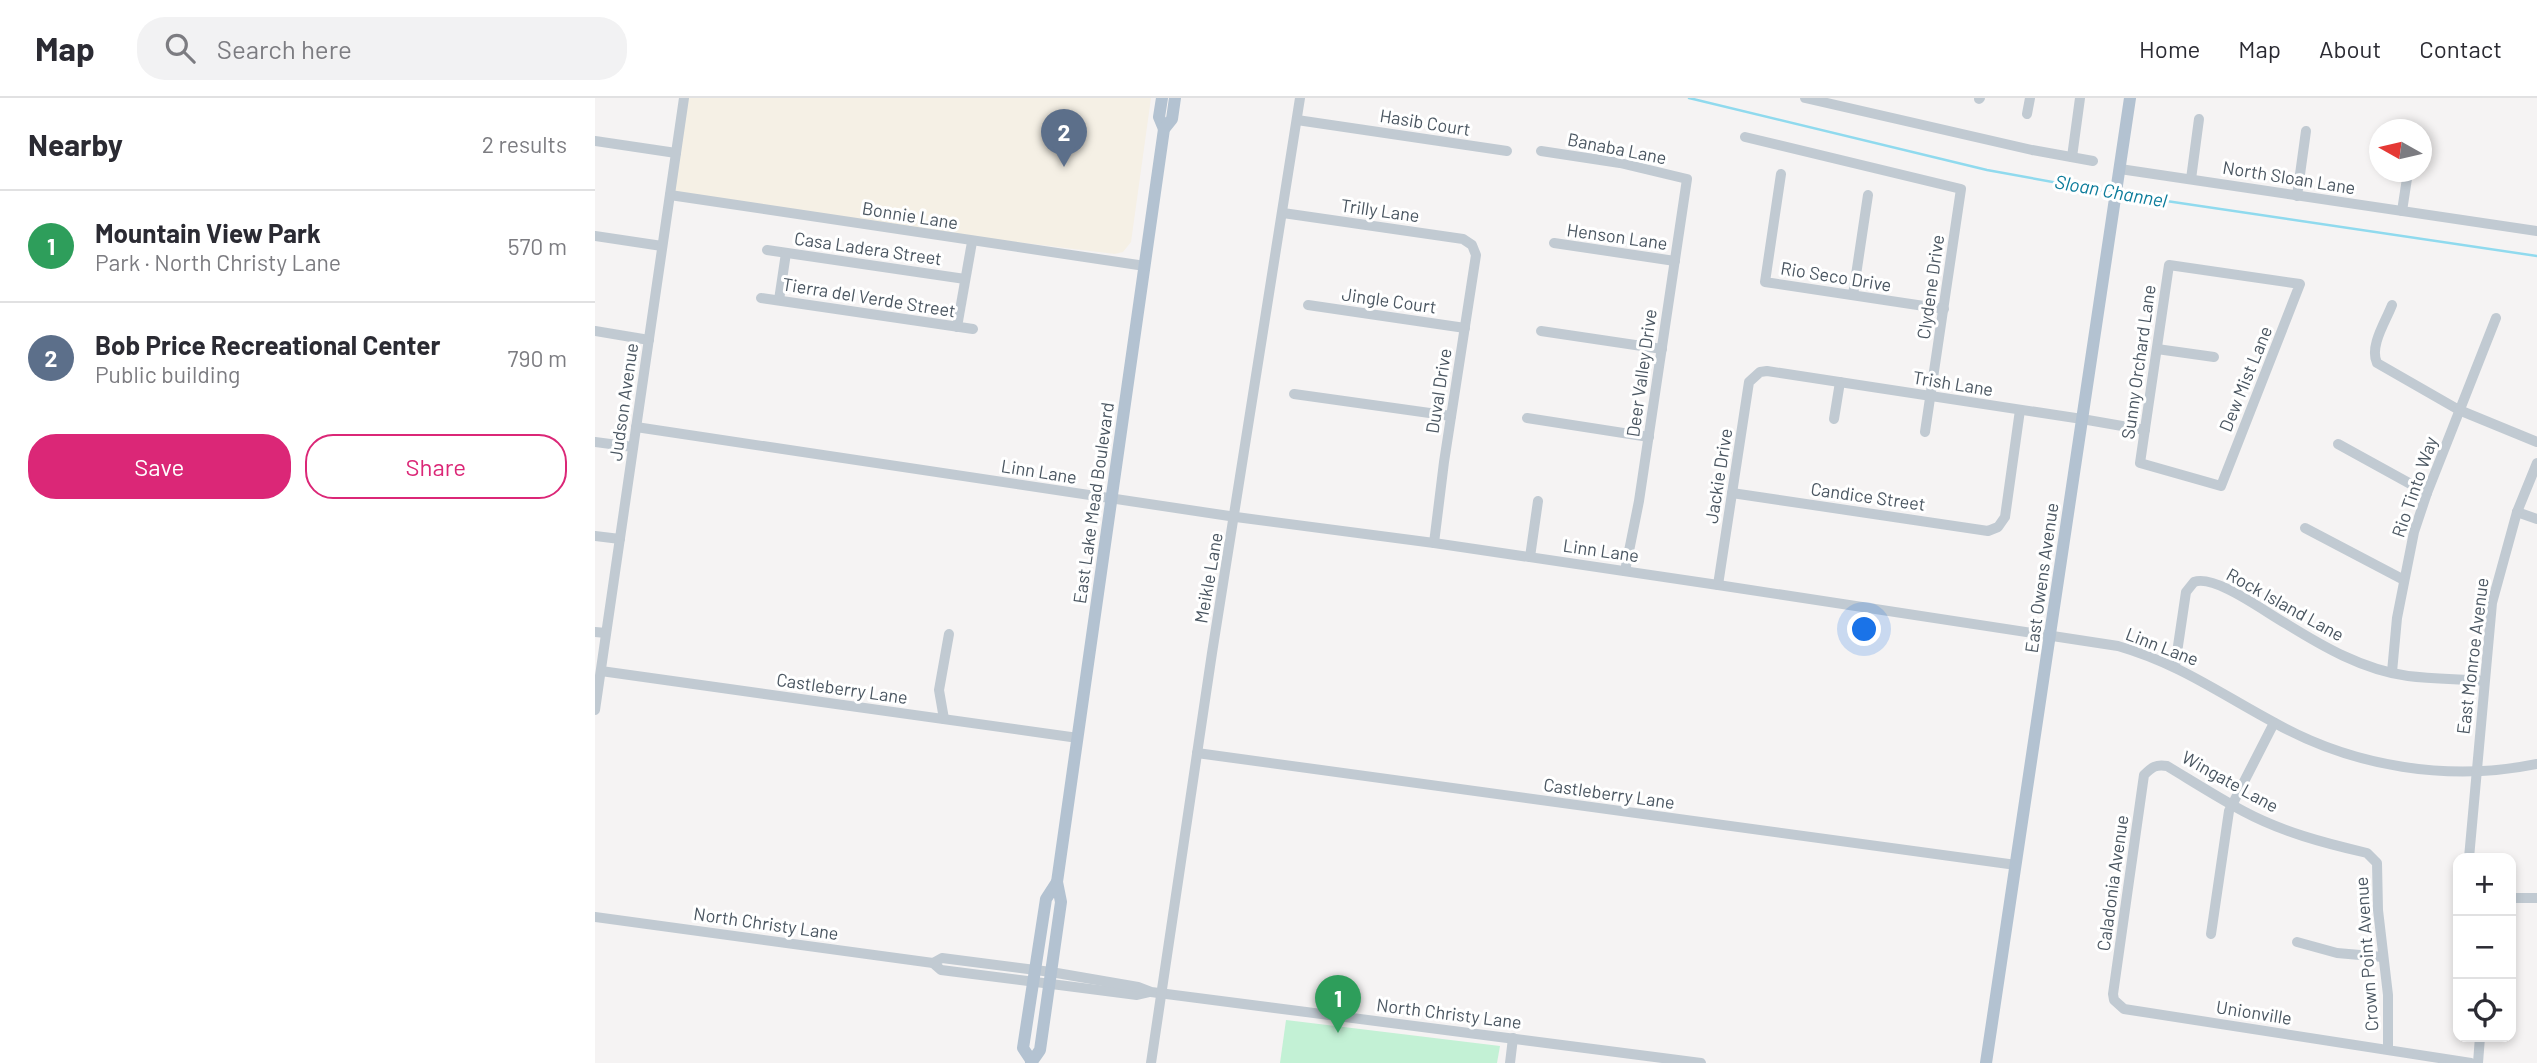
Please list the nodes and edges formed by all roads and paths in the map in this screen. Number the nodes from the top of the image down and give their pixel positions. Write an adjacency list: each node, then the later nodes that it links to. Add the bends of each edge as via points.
1 (684, 98): 18 (street, Judson Avenue)
2 (1162, 98): 12 (main road, East Lake Mead Boulevard, via 1159,117)
3 (1175, 98): 12 (main road, East Lake Mead Boulevard, via 1172,118)
4 (1300, 98): 11 (street, Meikle Lane)
5 (1805, 98): 19 (street)
6 (2030, 98): 9 (street)
7 (2080, 98): 19 (street)
8 (2130, 98): 21 (main road, East Owens Avenue)
9 (2027, 114)
10 (2199, 119): 24 (street)
11 (1297, 120): 16 (street, Hasib Court); 30 (street, Meikle Lane)
12 (1164, 129): 41 (main road, East Lake Mead Boulevard)
13 (2306, 131): 28 (street)
14 (1745, 136): 48 (street, Clydene Drive, via 1961,189)
15 (595, 141): 18 (street)
16 (1507, 151)
17 (1541, 151): 23 (street, Banaba Lane)
18 (676, 153): 26 (street, Judson Avenue)
19 (2072, 157): 20 (street)
20 (2093, 161)
21 (2120, 169): 24 (street, North Sloan Lane); 68 (main road, East Owens Avenue)
22 (1780, 174): 43 (street, Rio Seco Drive, via 1765,282)
23 (1687, 179): 39 (street, Deer Valley Drive)
24 (2191, 180): 28 (street, North Sloan Lane)
25 (2406, 182): 29 (street)
26 (670, 195): 33 (street, Bonnie Lane); 36 (street, Judson Avenue)
27 (1868, 195): 43 (street)
28 (2297, 195): 29 (street, North Sloan Lane)
29 (2402, 211): 31 (street, North Sloan Lane)
30 (1283, 213): 35 (street, Trilly Lane, via 1463,239); 84 (street, Meikle Lane)
31 (2537, 231)
32 (595, 236): 36 (street)
33 (972, 242): 41 (street, Bonnie Lane); 42 (street)
34 (1554, 243): 39 (street, Henson Lane)
35 (1472, 245): 51 (street, Duval Drive, via 1476,255)
36 (662, 246): 55 (street, Judson Avenue)
37 (767, 250): 38 (street, Casa Ladera Street)
38 (786, 253): 42 (street, Casa Ladera Street); 45 (street)
39 (1675, 261): 56 (street, Deer Valley Drive)
40 (2169, 265): 57 (street, Sunny Orchard Lane); 77 (street, Dew Mist Lane, via 2300,284 2221,486)
41 (1145, 266): 81 (main road, East Lake Mead Boulevard)
42 (965, 279): 50 (street)
43 (1853, 295): 48 (street, Rio Seco Drive)
44 (761, 298): 45 (street, Tierra del Verde Street)
45 (779, 300): 50 (street, Tierra del Verde Street)
46 (1308, 305): 51 (street, Jingle Court)
47 (2392, 305): 64 (street, via 2376,344 2377,363)
48 (1944, 309): 62 (street, Clydene Drive)
49 (2496, 318): 64 (street, Rio Tinto Way)
50 (957, 327): 52 (street, Tierra del Verde Street)
51 (1465, 328): 65 (street, Duval Drive)
52 (973, 329)
53 (595, 331): 55 (street)
54 (1541, 331): 56 (street)
55 (649, 340): 69 (street, Judson Avenue)
56 (1662, 349): 72 (street, Deer Valley Drive)
57 (2157, 349): 58 (street); 70 (street, Sunny Orchard Lane)
58 (2214, 357)
59 (1756, 374): 60 (street, Trish Lane, via 1767,371); 79 (street, Jackie Drive, via 1749,382)
60 (1840, 382): 62 (street, Trish Lane); 67 (street)
61 (1294, 394): 65 (street)
62 (1931, 396): 63 (street, Trish Lane); 71 (street, Clydene Drive)
63 (2020, 410): 68 (street, Trish Lane); 79 (street, Candice Street, via 2005,517 1999,527 1988,531)
64 (2459, 410): 74 (street); 80 (street, Rio Tinto Way)
65 (1451, 416): 89 (street, Duval Drive)
66 (1527, 418): 72 (street)
67 (1834, 419)
68 (2082, 419): 70 (street, Trish Lane); 96 (main road, East Owens Avenue)
69 (636, 427): 76 (street, Judson Avenue); 81 (street, Linn Lane)
70 (2145, 430): 77 (street, Sunny Orchard Lane)
71 (1925, 432)
72 (1649, 436): 91 (street, Deer Valley Drive)
73 (595, 442): 76 (street)
74 (2537, 442)
75 (2338, 444): 80 (street)
76 (633, 447): 88 (street, Judson Avenue)
77 (2140, 463)
78 (2537, 463): 83 (street, East Monroe Avenue)
79 (1732, 493): 93 (street, Jackie Drive)
80 (2427, 493): 92 (street, Rio Tinto Way)
81 (1112, 499): 84 (street, Linn Lane); 104 (main road, East Lake Mead Boulevard)
82 (1538, 501): 90 (street)
83 (2517, 512): 85 (street); 100 (street, East Monroe Avenue, via 2492,603)
84 (1235, 517): 89 (street, Linn Lane); 105 (street, Meikle Lane)
85 (2537, 519)
86 (2305, 528): 92 (street)
87 (595, 536): 88 (street)
88 (620, 539): 94 (street, Judson Avenue)
89 (1434, 543): 90 (street, Linn Lane)
90 (1530, 557): 91 (street, Linn Lane)
91 (1625, 571): 93 (street, Linn Lane)
92 (2404, 580): 99 (street, Rio Tinto Way)
93 (1719, 584): 96 (street, Linn Lane)
94 (601, 632): 98 (street, Judson Avenue)
95 (949, 634): 102 (street, via 939,690)
96 (2051, 637): 97 (street, Linn Lane, via 2118,646); 112 (main road, East Owens Avenue)
97 (2175, 666): 99 (street, Rock Island Lane, via 2186,592 2194,582 2207,580 2325,648); 103 (street, Linn Lane)
98 (601, 671): 101 (street, Judson Avenue); 102 (street, Castleberry Lane)
99 (2392, 672): 100 (street, Rock Island Lane)
100 (2484, 681): 108 (street, East Monroe Avenue)
101 (595, 710)
102 (944, 719): 104 (street, Castleberry Lane)
103 (2274, 723): 108 (street, Linn Lane, via 2344,754 2404,768); 109 (street)
104 (1078, 738): 113 (main road, East Lake Mead Boulevard)
105 (1197, 754): 112 (street, Castleberry Lane); 122 (street, Meikle Lane)
106 (2537, 764): 108 (street, Linn Lane)
107 (2151, 767): 109 (street, Wingate Lane, via 2167,766); 123 (street, Caladonia Avenue, via 2144,775 2113,994)
108 (2476, 771): 110 (street, East Monroe Avenue)
109 (2231, 804): 111 (street, Wingate Lane, via 2287,831); 117 (street)
110 (2469, 853)
111 (2372, 857): 119 (street, Crown Point Avenue, via 2377,863)
112 (2016, 865): 131 (main road, East Owens Avenue)
113 (1057, 882): 120 (main road, East Lake Mead Boulevard, via 1047,899); 121 (main road, East Lake Mead Boulevard, via 1062,902)
114 (2516, 898): 115 (street)
115 (2537, 898)
116 (595, 917): 120 (street, North Christy Lane, via 933,964 942,958)
117 (2211, 934)
118 (2297, 942): 119 (street, via 2337,953)
119 (2383, 957): 126 (street, Crown Point Avenue)
120 (1035, 976): 121 (street, North Christy Lane); 127 (main road, East Lake Mead Boulevard, via 1023,1048)
121 (1050, 978): 122 (street, North Christy Lane); 127 (main road, East Lake Mead Boulevard, via 1040,1050)
122 (1162, 993): 124 (street, North Christy Lane); 128 (street, Meikle Lane)
123 (2117, 1004): 126 (street, Unionville, via 2124,1009)
124 (1513, 1038): 129 (street); 130 (street, North Christy Lane)
125 (2480, 1042): 133 (street)
126 (2388, 1050): 132 (street, Unionville)
127 (1031, 1062)
128 (1151, 1063)
129 (1510, 1063)
130 (1701, 1063)
131 (1986, 1063)
132 (2471, 1063)
133 (2478, 1063)

